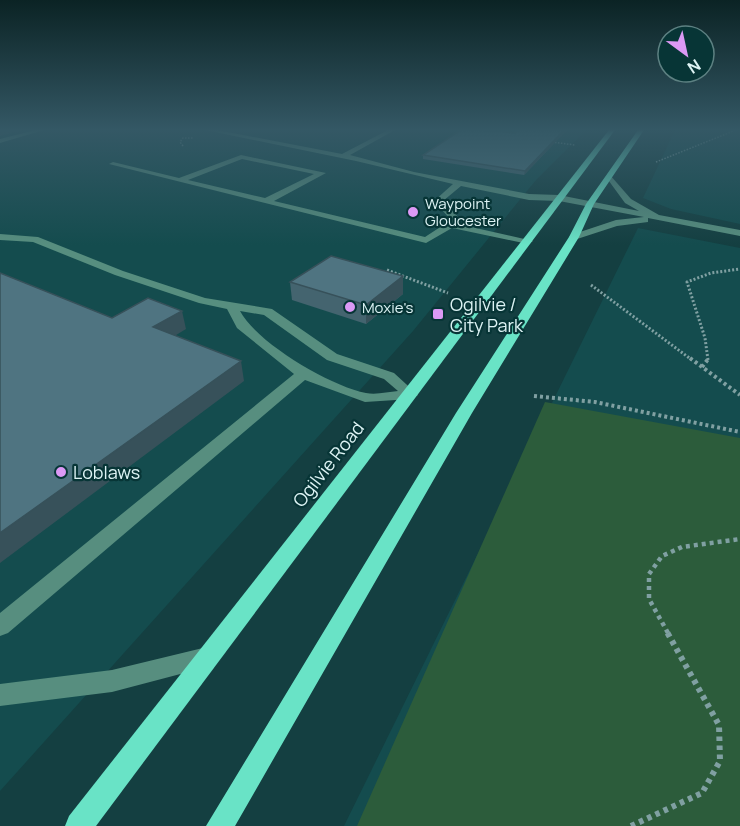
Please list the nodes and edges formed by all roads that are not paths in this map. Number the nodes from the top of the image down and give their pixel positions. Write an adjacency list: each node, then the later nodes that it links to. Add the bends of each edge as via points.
1 (131, 169): 9 (street)
2 (212, 169): 9 (street)
3 (303, 169): 12 (street, via 322,173)
4 (398, 169): 10 (street)
5 (414, 169): 11 (street, via 536,189)
6 (582, 169): 11 (main road, Ogilvie Road)
7 (616, 169): 8 (main road)
8 (610, 177): 13 (main road); 14 (street, via 628,201)
9 (180, 180): 12 (street)
10 (459, 183): 11 (street, via 529,197); 15 (street, via 438,201 456,220)
11 (559, 198): 13 (street); 19 (main road, Ogilvie Road)
12 (267, 201): 15 (street, via 426,240)
13 (590, 204): 14 (street); 18 (main road)
14 (661, 218): 16 (street); 18 (street, via 616,223)
15 (451, 225): 19 (street)
16 (740, 233)
17 (0, 237): 20 (street, via 35,239 203,301)
18 (574, 237): 27 (main road, via 464,412)
19 (528, 241): 22 (main road, Ogilvie Road)
20 (231, 305): 21 (street, via 241,326); 22 (street, via 268,312 332,357 389,376)
21 (303, 374): 22 (street, via 365,398); 23 (street)
22 (411, 395): 24 (main road, Ogilvie Road)
23 (0, 626)
24 (207, 657): 25 (street, via 112,681); 26 (main road, Ogilvie Road)
25 (0, 695)
26 (79, 826)
27 (220, 826)

